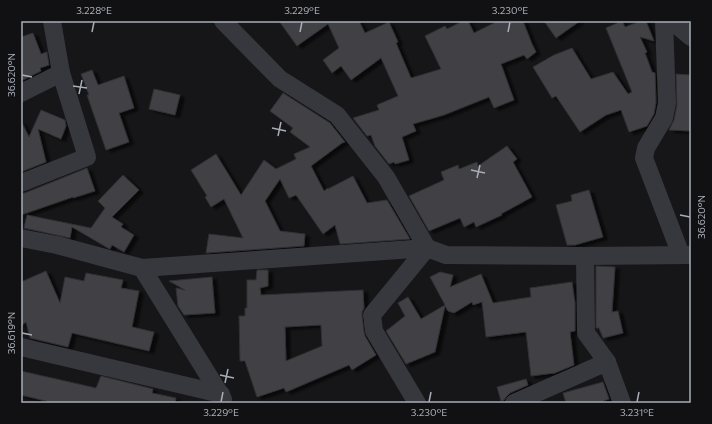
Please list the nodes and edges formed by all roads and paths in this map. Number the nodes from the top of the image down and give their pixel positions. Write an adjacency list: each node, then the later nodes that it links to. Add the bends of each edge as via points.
1 (52, 21): 6 (street)
2 (223, 21): 10 (street, via 280,79 337,115 386,177)
3 (664, 21): 11 (street, via 667,103 664,118 646,148 644,158)
4 (672, 21): 5 (street)
5 (691, 37)
6 (61, 73): 7 (street); 8 (street, via 86,157)
7 (21, 93)
8 (21, 183)
9 (21, 238): 13 (street, via 58,245)
10 (427, 248): 12 (street, via 446,255); 13 (street); 17 (street, via 372,315 374,331)
11 (686, 255): 12 (street)
12 (585, 256): 15 (street, via 586,333)
13 (142, 268): 16 (street)
14 (21, 348): 16 (street)
15 (607, 362): 18 (street); 19 (street)
16 (223, 399)
17 (417, 403)
18 (514, 403)
19 (622, 403)

